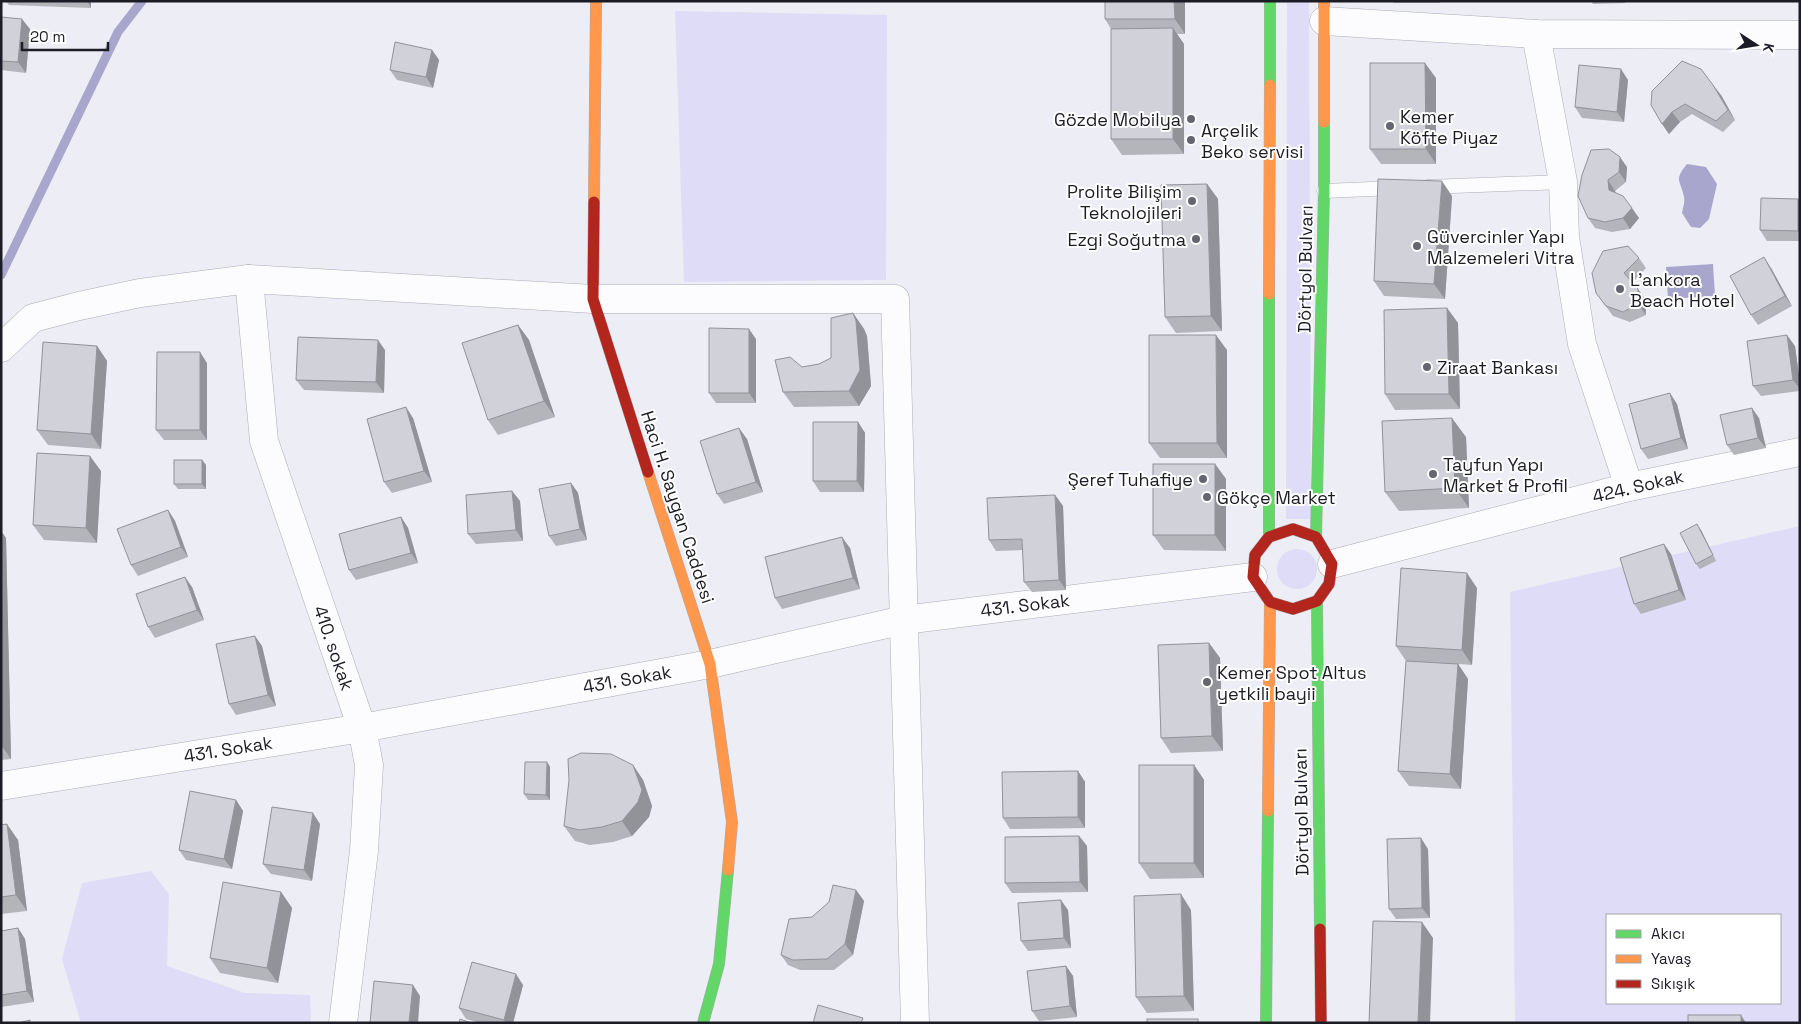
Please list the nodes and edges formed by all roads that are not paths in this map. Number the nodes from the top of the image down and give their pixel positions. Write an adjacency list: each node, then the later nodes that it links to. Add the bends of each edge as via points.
1 (596, 1): 9 (main road, Haci H. Saygan Caddesi)
2 (1270, 1): 13 (main road, Dörtyol Bulvarı)
3 (1324, 11): 4 (street); 7 (main road, Dörtyol Bulvarı)
4 (1536, 34): 5 (street); 6 (street)
5 (1800, 35)
6 (1563, 182): 7 (lane); 12 (street, via 1565,237 1582,344)
7 (1324, 191): 14 (main road, Dörtyol Bulvarı)
8 (249, 279): 9 (street); 10 (street, via 140,293 33,318); 21 (street, 410. sokak, via 264,441)
9 (593, 298): 19 (street, via 895,299); 20 (main road, Haci H. Saygan Caddesi)
10 (1, 348)
11 (1800, 452): 12 (street, 424. Sokak)
12 (1629, 486): 15 (street, 424. Sokak)
13 (1269, 537): 14 (main road, via 1293,529); 16 (main road, via 1255,554)
14 (1316, 537): 15 (main road)
15 (1332, 564): 17 (main road, via 1329,584)
16 (1254, 577): 18 (main road); 19 (street, 431. Sokak)
17 (1317, 601): 18 (main road, via 1293,609); 27 (main road, Dörtyol Bulvarı)
18 (1270, 602): 26 (main road, Dörtyol Bulvarı)
19 (904, 620): 20 (street, 431. Sokak); 25 (street)
20 (710, 664): 21 (street, 431. Sokak); 24 (main road, Haci H. Saygan Caddesi, via 732,822 719,964)
21 (362, 728): 22 (street, 431. Sokak); 23 (street, 410. sokak, via 369,765 364,851)
22 (1, 786)
23 (343, 1023)
24 (702, 1023)
25 (915, 1023)
26 (1266, 1023)
27 (1320, 1023)

